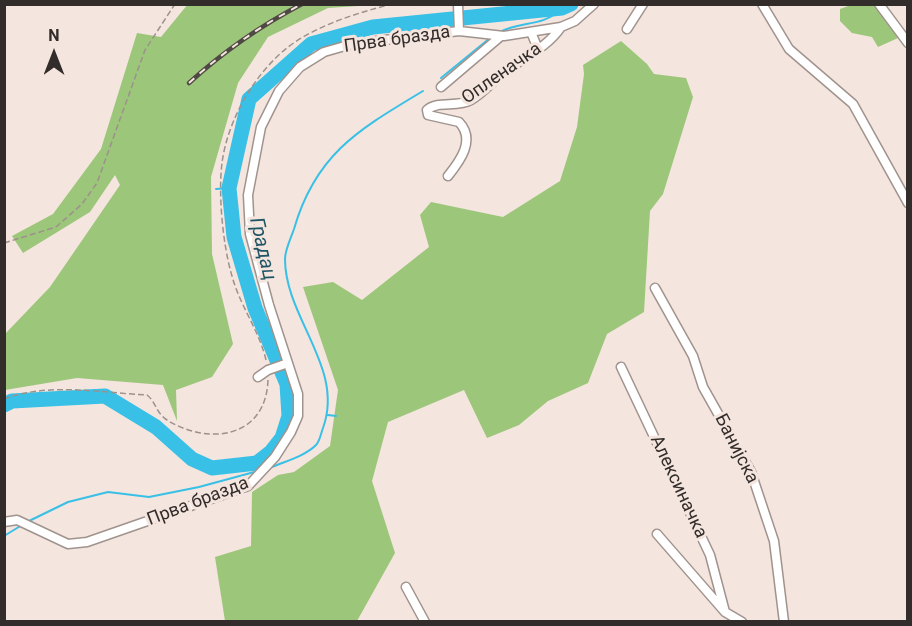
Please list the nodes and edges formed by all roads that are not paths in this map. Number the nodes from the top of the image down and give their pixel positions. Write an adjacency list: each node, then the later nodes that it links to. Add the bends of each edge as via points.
1 (458, 4): 7 (street)
2 (594, 4): 6 (street, Прва бразда, via 575,21)
3 (644, 4): 8 (street)
4 (762, 4): 15 (street, via 789,50 853,104)
5 (879, 4): 11 (street)
6 (561, 27): 9 (street, Прва бразда); 12 (street, Опленачка)
7 (459, 28): 10 (street, Прва бразда); 17 (street, Прва бразда, via 324,52 300,67 279,91 261,127 248,195 250,234)
8 (627, 29)
9 (531, 32): 10 (street, Прва бразда); 12 (street)
10 (501, 36): 13 (street)
11 (908, 43)
12 (538, 49): 14 (street, Опленачка, via 470,101 436,105 427,110 428,115 459,123 466,133 465,152)
13 (441, 87)
14 (448, 176)
15 (908, 203)
16 (654, 288): 26 (street, Банијска, via 751,472 774,541)
17 (288, 363): 19 (street); 20 (street, Прва бразда, via 298,394 298,416 275,458 248,486 87,542 68,544 17,520)
18 (621, 367): 23 (street, Алексиначка, via 710,555)
19 (258, 377)
20 (4, 522)
21 (657, 534): 23 (street)
22 (406, 587): 24 (street)
23 (725, 612): 25 (street)
24 (425, 621)
25 (742, 621)
26 (784, 621)

